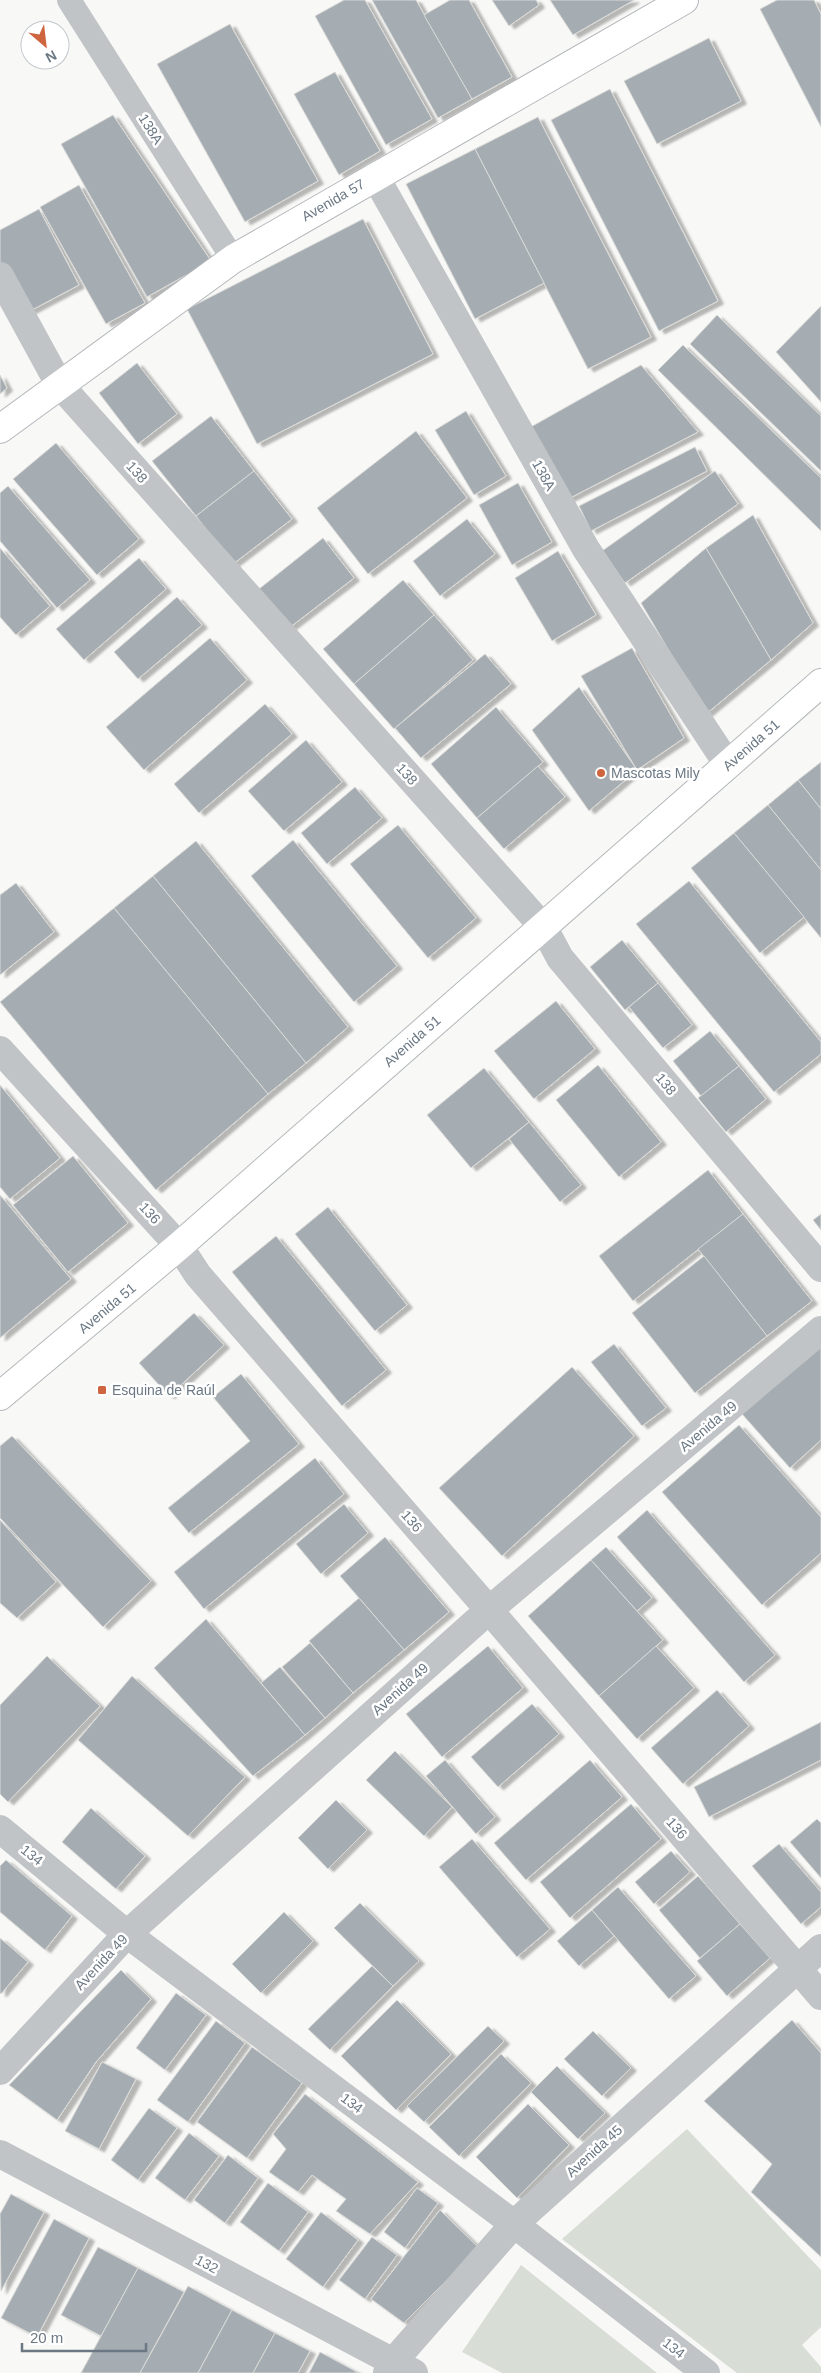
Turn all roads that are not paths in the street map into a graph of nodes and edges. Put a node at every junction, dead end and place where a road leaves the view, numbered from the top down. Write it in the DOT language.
graph roads {
  1 [pos="69,0"];
  2 [pos="684,0"];
  3 [pos="375,176"];
  4 [pos="233,259"];
  5 [pos="0,276"];
  6 [pos="60,384"];
  7 [pos="0,429"];
  8 [pos="821,683"];
  9 [pos="728,765"];
  10 [pos="544,928"];
  11 [pos="0,1050"];
  12 [pos="180,1246"];
  13 [pos="821,1268"];
  14 [pos="821,1330"];
  15 [pos="0,1396"];
  16 [pos="490,1610"];
  17 [pos="0,1829"];
  18 [pos="127,1934"];
  19 [pos="821,1948"];
  20 [pos="797,1969"];
  21 [pos="821,1996"];
  22 [pos="0,2071"];
  23 [pos="0,2154"];
  24 [pos="514,2224"];
  25 [pos="398,2369"];
  26 [pos="706,2373"];
  1 -- 4 [label="lane, 138A"];
  2 -- 3 [label="main road, Avenida 57"];
  3 -- 4 [label="main road, Avenida 57"];
  3 -- 9 [label="street, 138A"];
  4 -- 6 [label="main road, Avenida 57"];
  5 -- 6 [label="street, 138"];
  6 -- 7 [label="main road, Avenida 57"];
  6 -- 10 [label="street, 138"];
  8 -- 9 [label="main road, Avenida 51"];
  9 -- 10 [label="main road, Avenida 51"];
  10 -- 12 [label="main road, Avenida 51"];
  10 -- 13 [label="street, 138"];
  11 -- 12 [label="street, 136"];
  12 -- 15 [label="main road, Avenida 51"];
  12 -- 16 [label="street, 136"];
  14 -- 16 [label="street, Avenida 49"];
  16 -- 18 [label="street, Avenida 49"];
  16 -- 20 [label="street, 136"];
  17 -- 18 [label="street, 134"];
  18 -- 22 [label="street, Avenida 49"];
  18 -- 24 [label="street, 134"];
  19 -- 20 [label="street, Avenida 45"];
  20 -- 21 [label="street, 136"];
  20 -- 24 [label="street, Avenida 45"];
  23 -- 25 [label="street, 132"];
  24 -- 25 [label="street, Avenida 45"];
  24 -- 26 [label="street, 134"];
}
